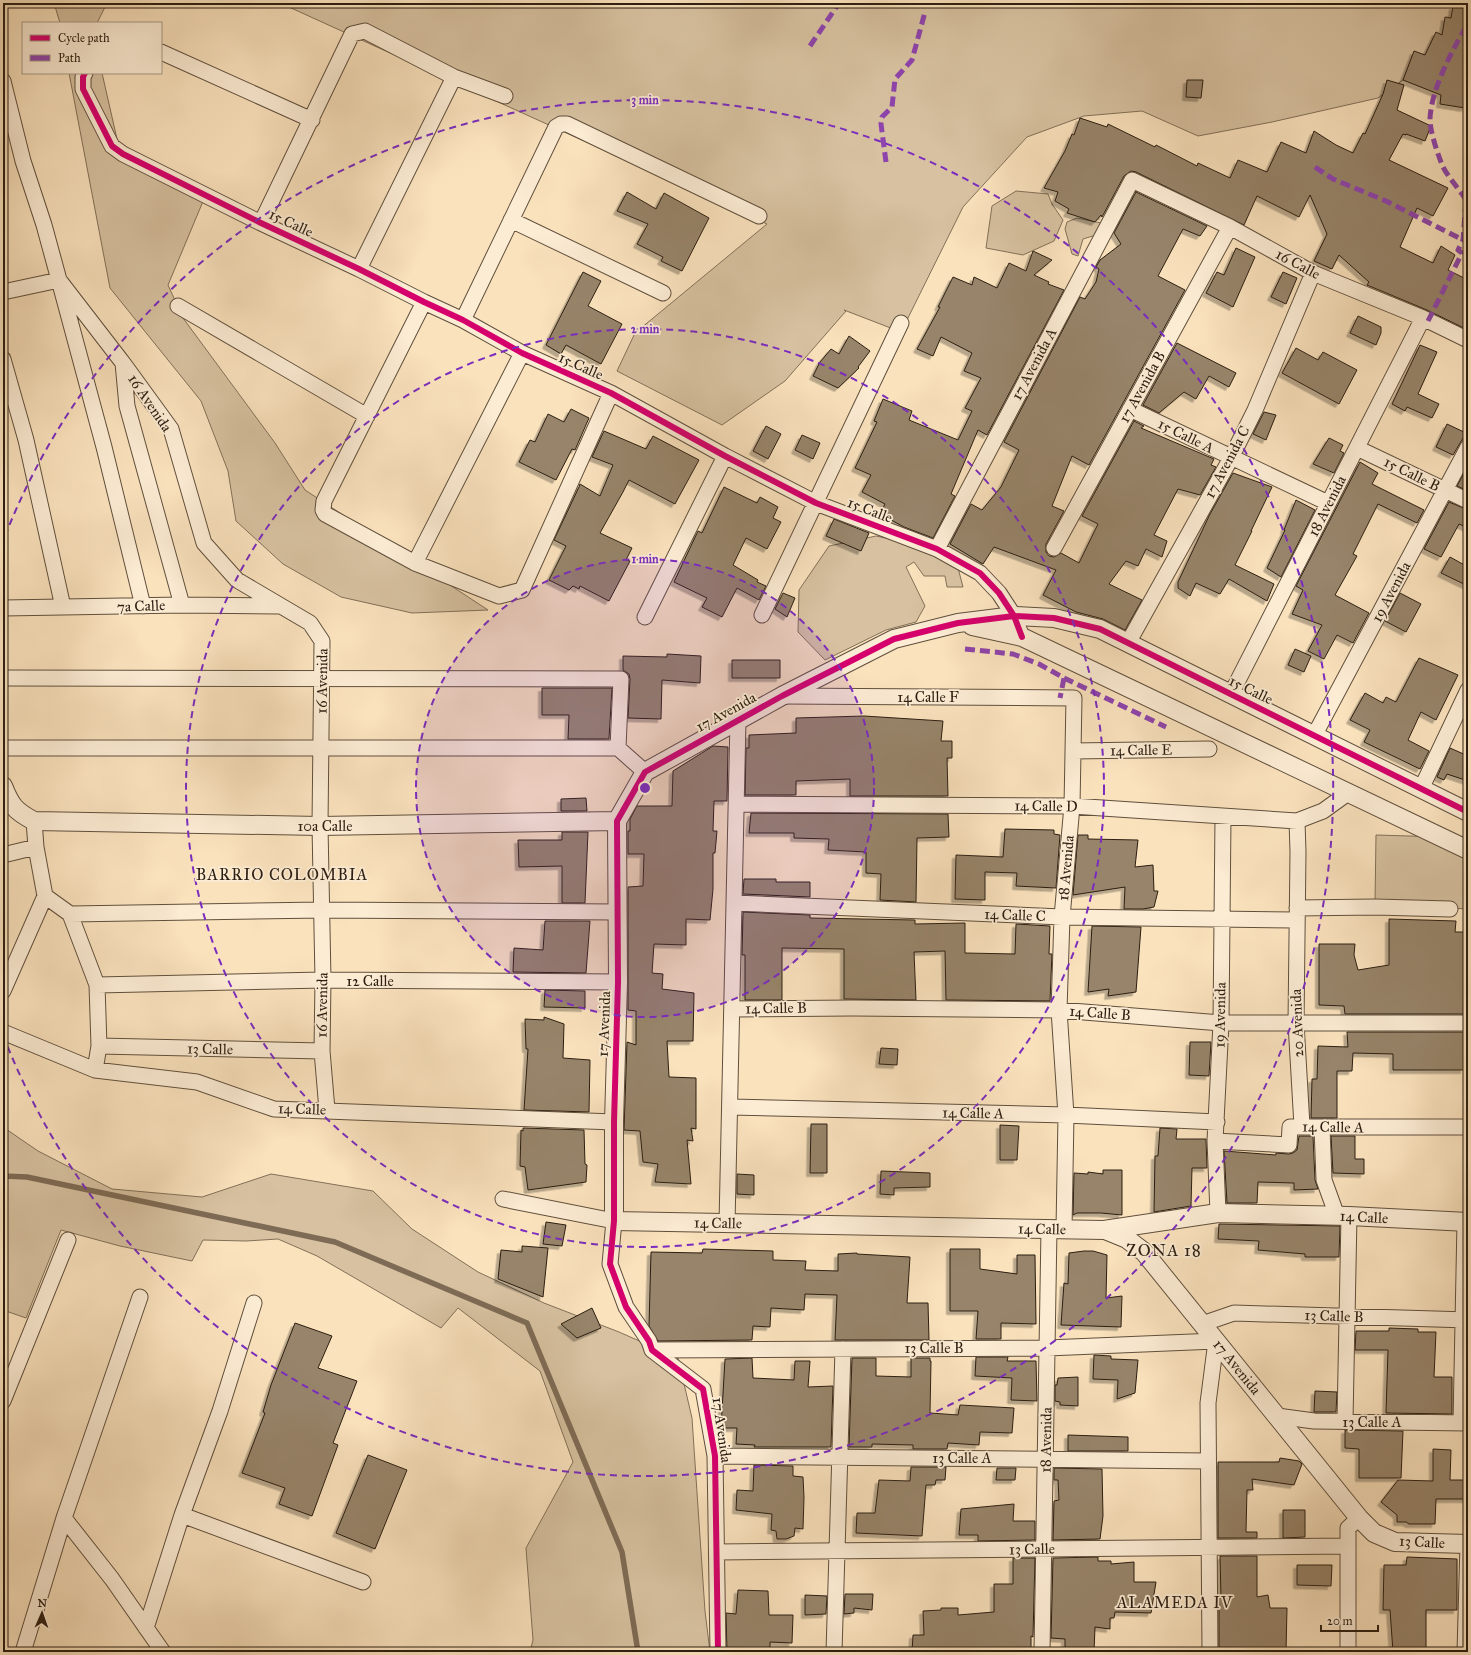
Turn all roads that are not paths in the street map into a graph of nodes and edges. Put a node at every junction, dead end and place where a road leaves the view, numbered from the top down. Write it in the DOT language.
graph roads {
  1 [pos="162,52"];
  2 [pos="84,74"];
  3 [pos="454,77"];
  4 [pos="3,81"];
  5 [pos="505,96"];
  6 [pos="312,120"];
  7 [pos="1132,180"];
  8 [pos="759,216"];
  9 [pos="511,220"];
  10 [pos="261,223"];
  11 [pos="1230,227"];
  12 [pos="359,269"];
  13 [pos="1313,273"];
  14 [pos="59,280"];
  15 [pos="3,292"];
  16 [pos="663,293"];
  17 [pos="424,302"];
  18 [pos="178,306"];
  19 [pos="1423,318"];
  20 [pos="463,320"];
  21 [pos="901,323"];
  22 [pos="1468,340"];
  23 [pos="522,353"];
  24 [pos="3,359"];
  25 [pos="123,363"];
  26 [pos="610,393"];
  27 [pos="1130,410"];
  28 [pos="367,416"];
  29 [pos="1357,448"];
  30 [pos="1468,448"];
  31 [pos="724,456"];
  32 [pos="1231,458"];
  33 [pos="1445,490"];
  34 [pos="1468,501"];
  35 [pos="816,503"];
  36 [pos="1328,503"];
  37 [pos="1054,548"];
  38 [pos="937,549"];
  39 [pos="415,564"];
  40 [pos="182,604"];
  41 [pos="143,606"];
  42 [pos="279,606"];
  43 [pos="63,607"];
  44 [pos="3,608"];
  45 [pos="762,615"];
  46 [pos="1014,616"];
  47 [pos="645,617"];
  48 [pos="958,623"];
  49 [pos="1022,637"];
  50 [pos="1128,643"];
  51 [pos="321,677"];
  52 [pos="3,678"];
  53 [pos="1468,690"];
  54 [pos="1231,694"];
  55 [pos="782,696"];
  56 [pos="1074,698"];
  57 [pos="738,720"];
  58 [pos="1314,736"];
  59 [pos="3,748"];
  60 [pos="618,748"];
  61 [pos="321,749"];
  62 [pos="1209,749"];
  63 [pos="1073,750"];
  64 [pos="646,772"];
  65 [pos="3,786"];
  66 [pos="1421,789"];
  67 [pos="1348,794"];
  68 [pos="737,804"];
  69 [pos="1072,806"];
  70 [pos="1468,812"];
  71 [pos="1223,817"];
  72 [pos="617,821"];
  73 [pos="1297,821"];
  74 [pos="34,822"];
  75 [pos="320,826"];
  76 [pos="36,847"];
  77 [pos="1468,850"];
  78 [pos="3,855"];
  79 [pos="45,896"];
  80 [pos="734,903"];
  81 [pos="1450,909"];
  82 [pos="322,910"];
  83 [pos="617,912"];
  84 [pos="70,914"];
  85 [pos="1297,914"];
  86 [pos="1062,917"];
  87 [pos="1221,918"];
  88 [pos="323,980"];
  89 [pos="618,982"];
  90 [pos="97,985"];
  91 [pos="3,991"];
  92 [pos="732,1009"];
  93 [pos="1059,1010"];
  94 [pos="1221,1023"];
  95 [pos="1296,1023"];
  96 [pos="1468,1023"];
  97 [pos="3,1032"];
  98 [pos="99,1046"];
  99 [pos="322,1051"];
  100 [pos="95,1070"];
  101 [pos="730,1107"];
  102 [pos="327,1110"];
  103 [pos="1066,1115"];
  104 [pos="614,1122"];
  105 [pos="1217,1122"];
  106 [pos="1302,1126"];
  107 [pos="1468,1127"];
  108 [pos="1322,1128"];
  109 [pos="1215,1141"];
  110 [pos="503,1199"];
  111 [pos="1218,1213"];
  112 [pos="1343,1216"];
  113 [pos="614,1221"];
  114 [pos="1466,1222"];
  115 [pos="727,1224"];
  116 [pos="1056,1229"];
  117 [pos="1104,1230"];
  118 [pos="68,1240"];
  119 [pos="140,1297"];
  120 [pos="254,1303"];
  121 [pos="1347,1316"];
  122 [pos="1466,1320"];
  123 [pos="1202,1324"];
  124 [pos="1216,1341"];
  125 [pos="1047,1348"];
  126 [pos="844,1349"];
  127 [pos="652,1350"];
  128 [pos="3,1400"];
  129 [pos="1277,1416"];
  130 [pos="1345,1421"];
  131 [pos="1464,1423"];
  132 [pos="715,1456"];
  133 [pos="840,1457"];
  134 [pos="1045,1459"];
  135 [pos="1208,1461"];
  136 [pos="182,1515"];
  137 [pos="64,1518"];
  138 [pos="1359,1518"];
  139 [pos="1468,1544"];
  140 [pos="1347,1546"];
  141 [pos="1209,1547"];
  142 [pos="1044,1549"];
  143 [pos="837,1551"];
  144 [pos="717,1552"];
  145 [pos="363,1582"];
  146 [pos="146,1628"];
  147 [pos="23,1652"];
  148 [pos="163,1652"];
  149 [pos="718,1652"];
  150 [pos="834,1652"];
  151 [pos="1042,1652"];
  152 [pos="1210,1652"];
  153 [pos="1348,1652"];
  154 [pos="1465,1652"];
  1 -- 6 [label="street"];
  2 -- 10 [label="street, 15 Calle"];
  3 -- 5 [label="street"];
  3 -- 6 [label="street"];
  3 -- 12 [label="street"];
  4 -- 14 [label="street"];
  6 -- 10 [label="street"];
  7 -- 11 [label="street, 16 Calle"];
  7 -- 38 [label="street, 17 Avenida A"];
  8 -- 9 [label="street"];
  9 -- 16 [label="street"];
  9 -- 20 [label="street"];
  10 -- 12 [label="street, 15 Calle"];
  11 -- 13 [label="street, 16 Calle"];
  11 -- 27 [label="street, 17 Avenida B"];
  12 -- 17 [label="street, 15 Calle"];
  13 -- 19 [label="street, 16 Calle"];
  13 -- 32 [label="street, 17 Avenida C"];
  14 -- 15 [label="street"];
  14 -- 25 [label="street, 16 Avenida"];
  14 -- 41 [label="street"];
  17 -- 20 [label="street, 15 Calle"];
  17 -- 28 [label="street"];
  18 -- 28 [label="street"];
  19 -- 22 [label="street, 16 Calle"];
  19 -- 29 [label="street, 18 Avenida"];
  20 -- 23 [label="street, 15 Calle"];
  21 -- 35 [label="street"];
  23 -- 26 [label="street, 15 Calle"];
  23 -- 39 [label="street"];
  24 -- 43 [label="street"];
  25 -- 40 [label="street"];
  25 -- 42 [label="street, 16 Avenida"];
  26 -- 31 [label="street, 15 Calle"];
  26 -- 39 [label="street"];
  27 -- 32 [label="street, 15 Calle A"];
  27 -- 37 [label="street, 17 Avenida B"];
  28 -- 39 [label="street"];
  29 -- 33 [label="street, 15 Calle B"];
  29 -- 36 [label="street, 18 Avenida"];
  30 -- 33 [label="street, 19 Avenida"];
  31 -- 35 [label="street, 15 Calle"];
  31 -- 47 [label="street"];
  32 -- 36 [label="street, 15 Calle A"];
  32 -- 50 [label="street, 17 Avenida C"];
  33 -- 34 [label="street, 15 Calle B"];
  33 -- 58 [label="street, 19 Avenida"];
  35 -- 38 [label="street, 15 Calle"];
  35 -- 45 [label="street"];
  36 -- 54 [label="street, 18 Avenida"];
  38 -- 46 [label="street, 15 Calle"];
  40 -- 41 [label="street, 7a Calle"];
  40 -- 42 [label="street, 7a Calle"];
  41 -- 43 [label="street, 7a Calle"];
  42 -- 51 [label="street, 16 Avenida"];
  43 -- 44 [label="street, 7a Calle"];
  46 -- 48 [label="street, 17 Avenida"];
  46 -- 49 [label="street, 15 Calle"];
  46 -- 50 [label="street, 15 Calle"];
  48 -- 49 [label="street, 17 Avenida"];
  48 -- 55 [label="street, 17 Avenida"];
  49 -- 67 [label="street"];
  50 -- 54 [label="street, 15 Calle"];
  51 -- 52 [label="street"];
  51 -- 60 [label="street"];
  51 -- 61 [label="street, 16 Avenida"];
  53 -- 66 [label="street"];
  54 -- 58 [label="street, 15 Calle"];
  55 -- 56 [label="street, 14 Calle F"];
  55 -- 57 [label="street, 17 Avenida"];
  56 -- 63 [label="street, 18 Avenida"];
  57 -- 64 [label="street, 17 Avenida"];
  57 -- 68 [label="street"];
  58 -- 66 [label="street, 15 Calle"];
  59 -- 61 [label="street"];
  60 -- 61 [label="street"];
  60 -- 64 [label="street"];
  61 -- 75 [label="street, 16 Avenida"];
  62 -- 63 [label="street, 14 Calle E"];
  63 -- 69 [label="street, 18 Avenida"];
  64 -- 72 [label="street, 17 Avenida"];
  65 -- 74 [label="street"];
  66 -- 70 [label="street, 15 Calle"];
  67 -- 73 [label="street, 14 Calle D"];
  67 -- 77 [label="street"];
  68 -- 69 [label="street, 14 Calle D"];
  68 -- 80 [label="street"];
  69 -- 71 [label="street, 14 Calle D"];
  69 -- 86 [label="street, 18 Avenida"];
  71 -- 73 [label="street, 14 Calle D"];
  71 -- 87 [label="street, 19 Avenida"];
  72 -- 75 [label="street, 10a Calle"];
  72 -- 83 [label="street, 17 Avenida"];
  73 -- 85 [label="street, 20 Avenida"];
  74 -- 75 [label="street, 10a Calle"];
  74 -- 76 [label="street"];
  75 -- 82 [label="street, 16 Avenida"];
  76 -- 78 [label="street"];
  76 -- 79 [label="street"];
  79 -- 84 [label="street"];
  79 -- 91 [label="street"];
  80 -- 86 [label="street, 14 Calle C"];
  80 -- 92 [label="street"];
  81 -- 85 [label="street, 14 Calle C"];
  82 -- 83 [label="street"];
  82 -- 84 [label="street"];
  82 -- 88 [label="street, 16 Avenida"];
  83 -- 89 [label="street, 17 Avenida"];
  84 -- 90 [label="street"];
  85 -- 87 [label="street, 14 Calle C"];
  85 -- 95 [label="street, 20 Avenida"];
  86 -- 87 [label="street, 14 Calle C"];
  86 -- 93 [label="street, 18 Avenida"];
  87 -- 94 [label="street, 19 Avenida"];
  88 -- 89 [label="street, 12 Calle"];
  88 -- 90 [label="street, 12 Calle"];
  88 -- 99 [label="street, 16 Avenida"];
  89 -- 104 [label="street, 17 Avenida"];
  90 -- 98 [label="street"];
  92 -- 93 [label="street, 14 Calle B"];
  92 -- 101 [label="street"];
  93 -- 94 [label="street, 14 Calle B"];
  93 -- 103 [label="street, 18 Avenida"];
  94 -- 95 [label="street, 14 Calle B"];
  94 -- 105 [label="street, 19 Avenida"];
  95 -- 96 [label="street, 14 Calle B"];
  95 -- 106 [label="street, 20 Avenida"];
  97 -- 100 [label="street, 14 Calle"];
  98 -- 99 [label="street, 13 Calle"];
  98 -- 100 [label="street"];
  99 -- 102 [label="street, 16 Avenida"];
  100 -- 102 [label="street, 14 Calle"];
  101 -- 103 [label="street, 14 Calle A"];
  101 -- 115 [label="street"];
  102 -- 104 [label="street, 14 Calle"];
  103 -- 105 [label="street, 14 Calle A"];
  103 -- 116 [label="street, 18 Avenida"];
  104 -- 113 [label="street, 17 Avenida"];
  105 -- 109 [label="street, 19 Avenida"];
  106 -- 108 [label="street, 14 Calle A"];
  106 -- 109 [label="street, 14 Calle A"];
  107 -- 108 [label="street, 14 Calle A"];
  108 -- 112 [label="street"];
  109 -- 111 [label="street, 19 Avenida"];
  110 -- 113 [label="street"];
  111 -- 112 [label="street, 14 Calle"];
  111 -- 117 [label="street, 14 Calle"];
  112 -- 114 [label="street, 14 Calle"];
  112 -- 121 [label="street"];
  113 -- 115 [label="street, 14 Calle"];
  113 -- 127 [label="street, 17 Avenida"];
  114 -- 122 [label="street"];
  115 -- 116 [label="street, 14 Calle"];
  116 -- 117 [label="street, 14 Calle"];
  116 -- 125 [label="street, 18 Avenida"];
  117 -- 123 [label="street, 17 Avenida"];
  118 -- 128 [label="street"];
  119 -- 137 [label="street"];
  120 -- 136 [label="street"];
  121 -- 122 [label="street, 13 Calle B"];
  121 -- 123 [label="street, 13 Calle B"];
  121 -- 130 [label="street"];
  122 -- 131 [label="street"];
  123 -- 124 [label="street, 17 Avenida"];
  124 -- 125 [label="street, 13 Calle B"];
  124 -- 129 [label="street, 17 Avenida"];
  124 -- 135 [label="street"];
  125 -- 126 [label="street, 13 Calle B"];
  125 -- 134 [label="street, 18 Avenida"];
  126 -- 127 [label="street, 13 Calle B"];
  126 -- 133 [label="street"];
  127 -- 132 [label="street, 17 Avenida"];
  129 -- 130 [label="street, 13 Calle A"];
  129 -- 138 [label="street, 17 Avenida"];
  130 -- 131 [label="street, 13 Calle A"];
  132 -- 133 [label="street, 13 Calle A"];
  132 -- 144 [label="street, 17 Avenida"];
  133 -- 134 [label="street, 13 Calle A"];
  133 -- 143 [label="street"];
  134 -- 135 [label="street, 13 Calle A"];
  134 -- 142 [label="street, 18 Avenida"];
  135 -- 141 [label="street"];
  136 -- 145 [label="street"];
  136 -- 146 [label="street"];
  137 -- 146 [label="street"];
  137 -- 147 [label="street"];
  138 -- 139 [label="street, 13 Calle"];
  138 -- 140 [label="street"];
  139 -- 154 [label="street"];
  140 -- 141 [label="street, 13 Calle"];
  140 -- 153 [label="street"];
  141 -- 142 [label="street, 13 Calle"];
  141 -- 152 [label="street"];
  142 -- 143 [label="street, 13 Calle"];
  142 -- 151 [label="street, 18 Avenida"];
  143 -- 144 [label="street, 13 Calle"];
  143 -- 150 [label="street"];
  144 -- 149 [label="street, 17 Avenida"];
  146 -- 148 [label="street"];
}
